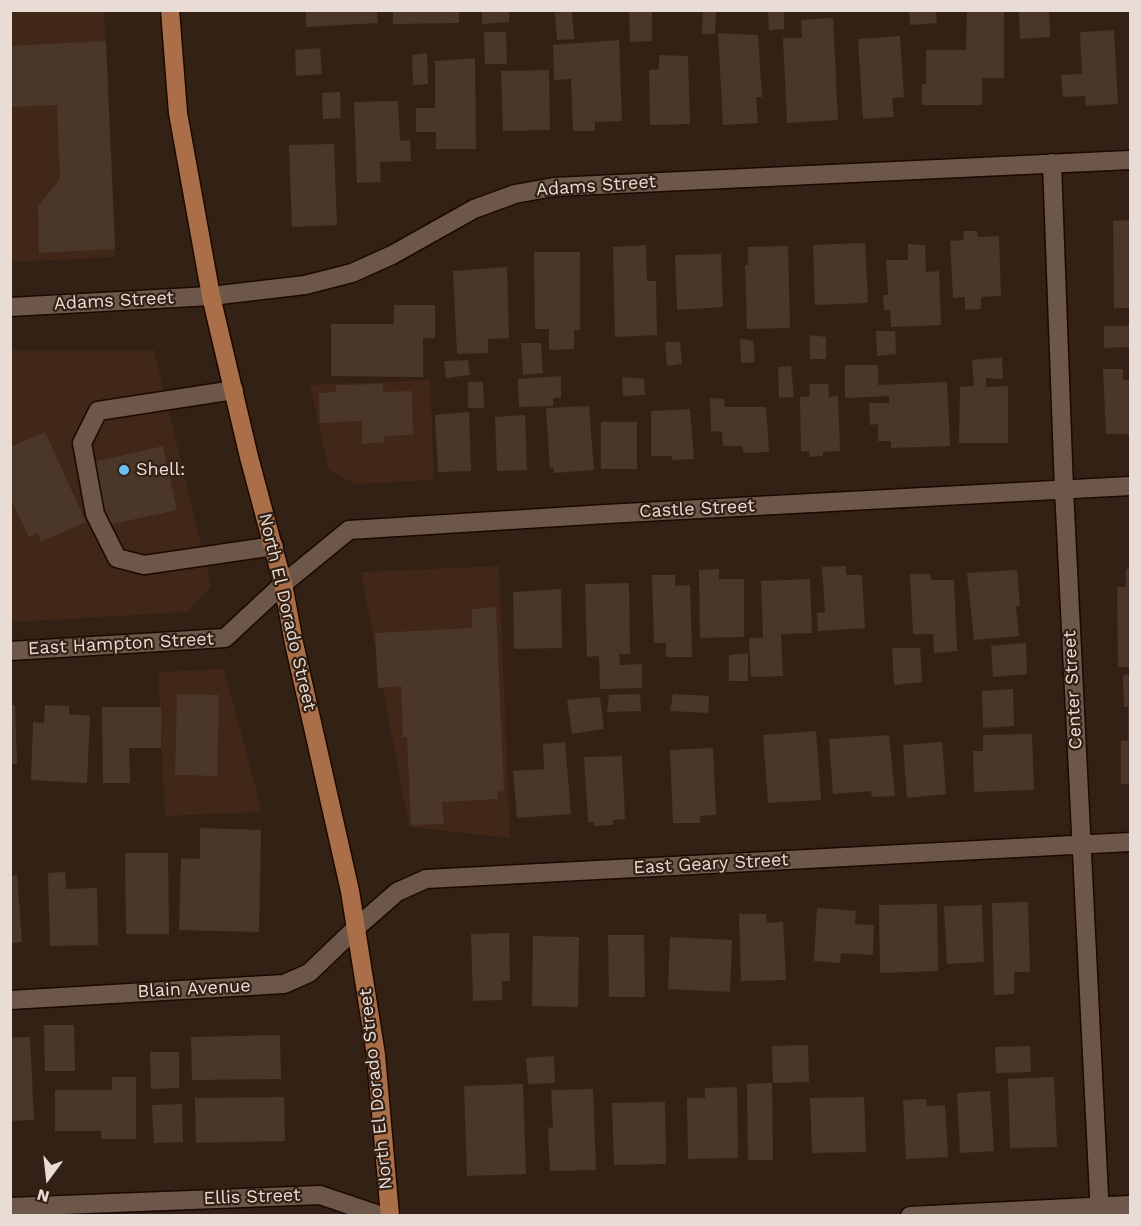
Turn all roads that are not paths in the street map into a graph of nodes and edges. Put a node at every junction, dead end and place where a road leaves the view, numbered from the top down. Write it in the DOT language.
graph roads {
  1 [pos="170,10"];
  2 [pos="1131,160"];
  3 [pos="1052,163"];
  4 [pos="211,296"];
  5 [pos="10,307"];
  6 [pos="234,390"];
  7 [pos="1131,486"];
  8 [pos="1064,489"];
  9 [pos="274,546"];
  10 [pos="283,584"];
  11 [pos="10,651"];
  12 [pos="1131,842"];
  13 [pos="1080,844"];
  14 [pos="357,927"];
  15 [pos="10,1000"];
  16 [pos="1131,1205"];
  17 [pos="10,1207"];
  18 [pos="1100,1211"];
  19 [pos="382,1215"];
  20 [pos="390,1215"];
  21 [pos="910,1215"];
  1 -- 4 [label="main road, North El Dorado Street"];
  2 -- 3 [label="street, Adams Street"];
  3 -- 4 [label="street, Adams Street"];
  3 -- 8 [label="street, Center Street"];
  4 -- 5 [label="street, Adams Street"];
  4 -- 6 [label="main road, North El Dorado Street"];
  6 -- 9 [label="main road, North El Dorado Street"];
  6 -- 9 [label="street"];
  7 -- 8 [label="street, Castle Street"];
  8 -- 10 [label="street, Castle Street"];
  8 -- 13 [label="street, Center Street"];
  9 -- 10 [label="main road, North El Dorado Street"];
  10 -- 11 [label="street, East Hampton Street"];
  10 -- 14 [label="main road, North El Dorado Street"];
  12 -- 13 [label="street, East Geary Street"];
  13 -- 14 [label="street, East Geary Street"];
  13 -- 18 [label="street, Center Street"];
  14 -- 15 [label="street, Blain Avenue"];
  14 -- 20 [label="main road, North El Dorado Street"];
  16 -- 18 [label="street"];
  17 -- 19 [label="street, Ellis Street"];
  18 -- 21 [label="street"];
}
